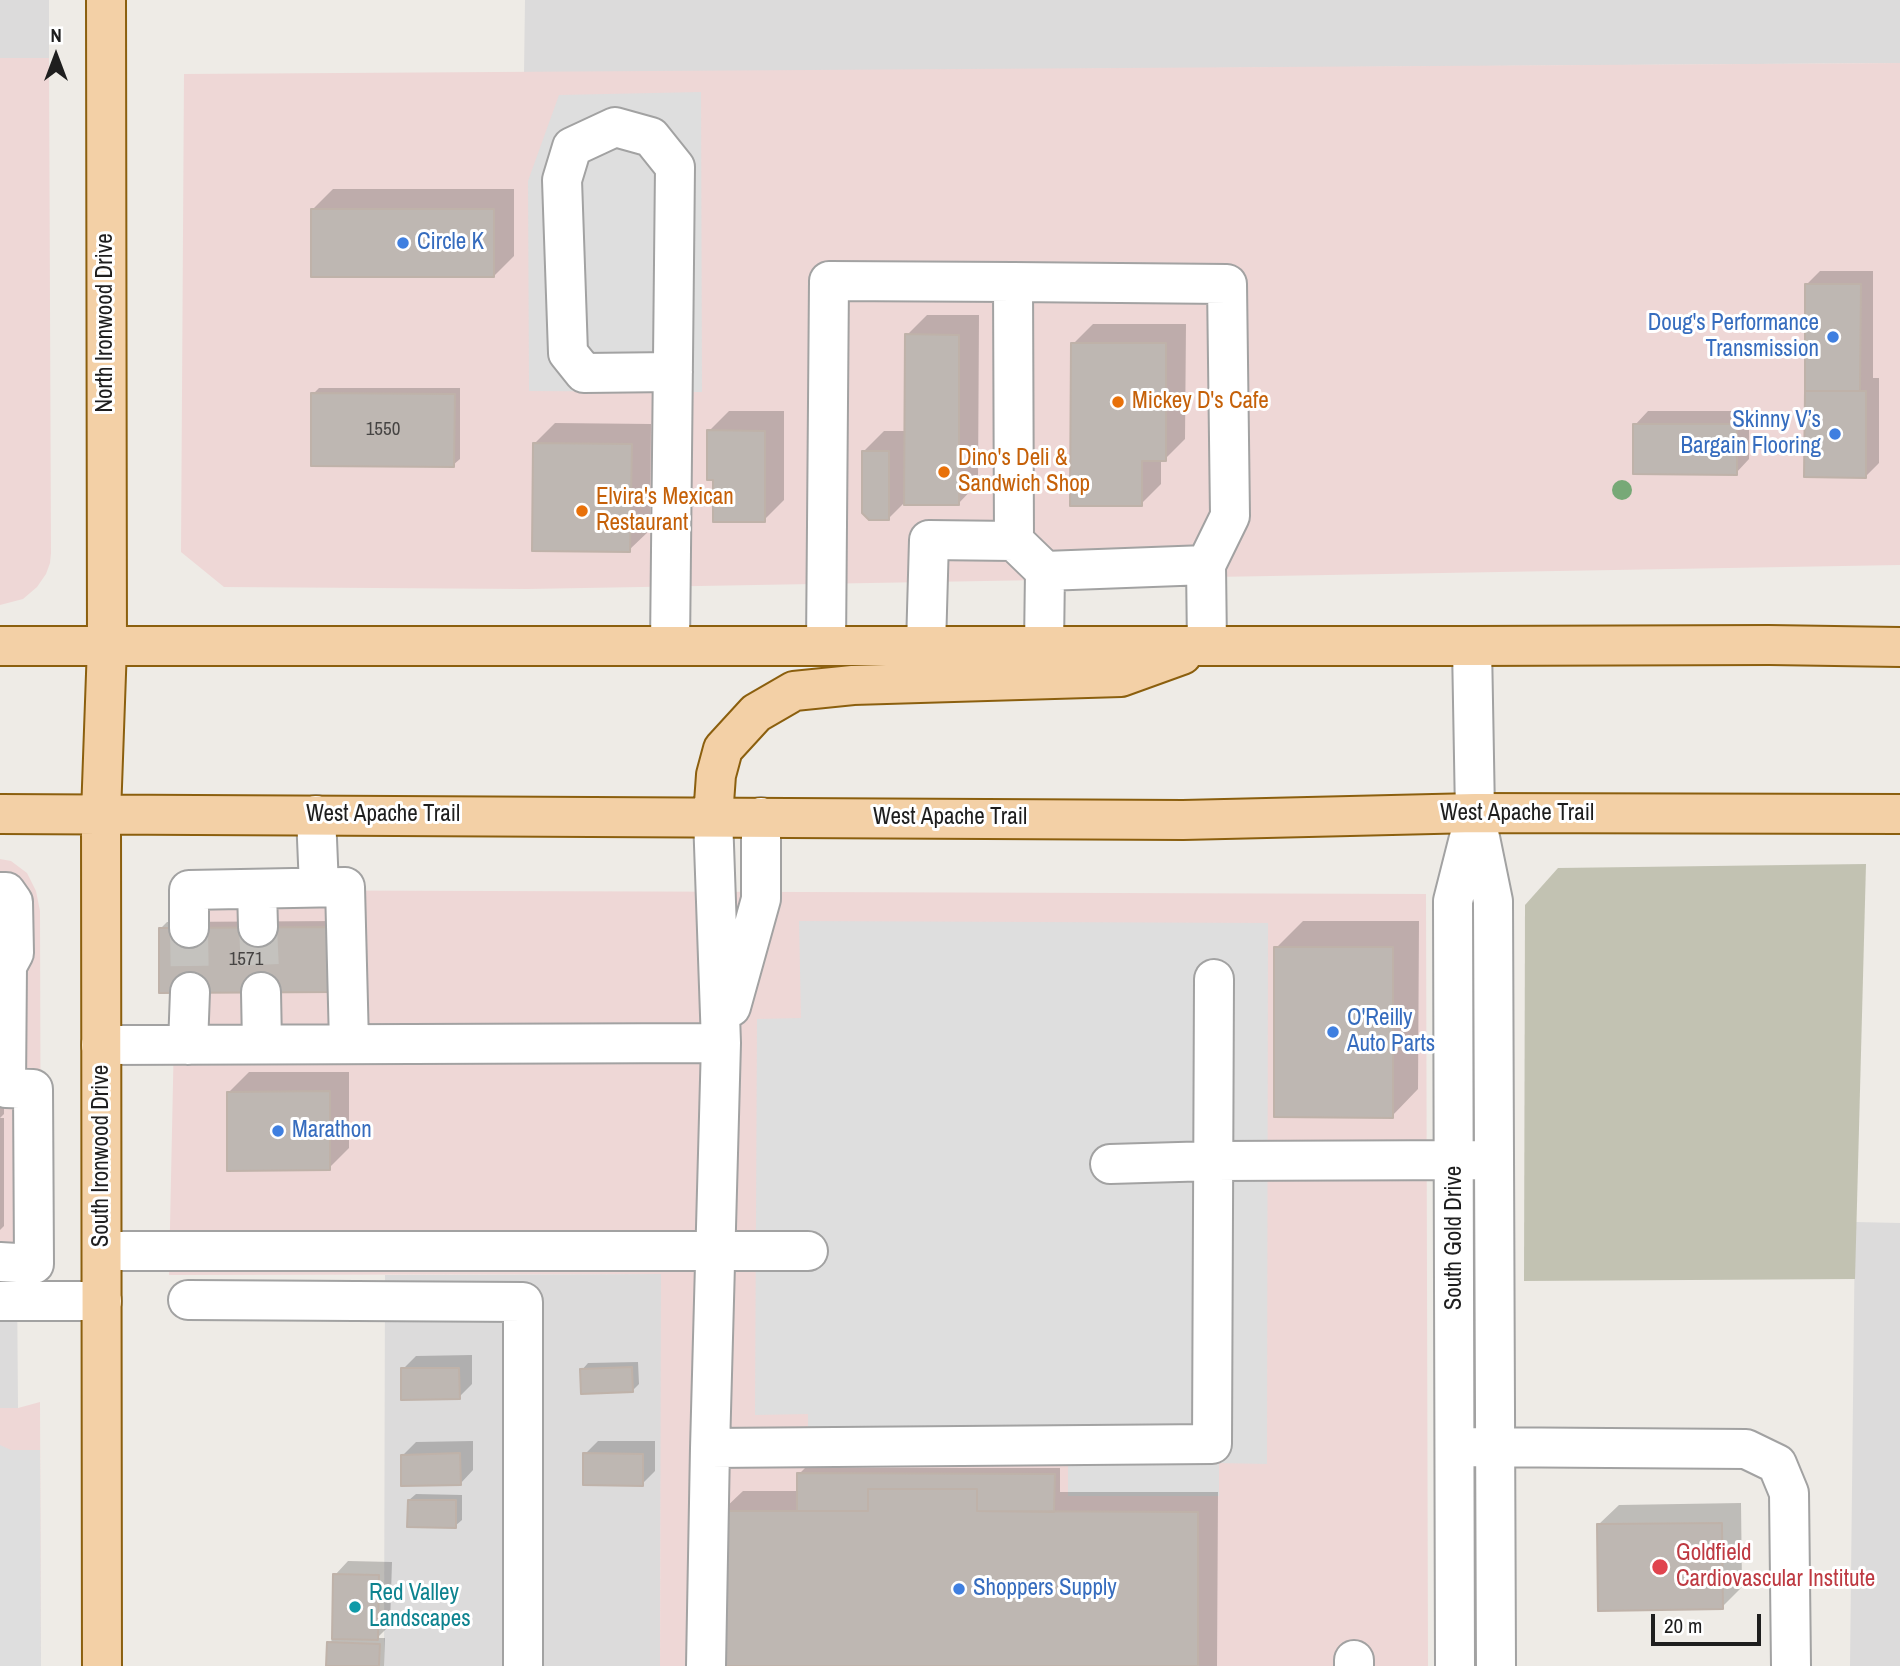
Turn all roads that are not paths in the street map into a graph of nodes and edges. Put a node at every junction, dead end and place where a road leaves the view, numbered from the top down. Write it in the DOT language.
graph roads {
  1 [pos="106,0"];
  2 [pos="1013,282"];
  3 [pos="673,372"];
  4 [pos="1014,541"];
  5 [pos="1206,565"];
  6 [pos="1045,571"];
  7 [pos="0,646"];
  8 [pos="107,646"];
  9 [pos="670,646"];
  10 [pos="826,646"];
  11 [pos="926,646"];
  12 [pos="1044,646"];
  13 [pos="1207,646"];
  14 [pos="1472,646"];
  15 [pos="1900,647"];
  16 [pos="1475,813"];
  17 [pos="0,814"];
  18 [pos="101,814"];
  19 [pos="1900,814"];
  20 [pos="316,815"];
  21 [pos="713,817"];
  22 [pos="761,817"];
  23 [pos="319,887"];
  24 [pos="257,888"];
  25 [pos="0,892"];
  26 [pos="258,927"];
  27 [pos="189,928"];
  28 [pos="1214,979"];
  29 [pos="190,992"];
  30 [pos="261,992"];
  31 [pos="349,1043"];
  32 [pos="720,1043"];
  33 [pos="262,1044"];
  34 [pos="101,1045"];
  35 [pos="188,1045"];
  36 [pos="1455,1160"];
  37 [pos="1495,1160"];
  38 [pos="1213,1161"];
  39 [pos="1110,1164"];
  40 [pos="102,1251"];
  41 [pos="714,1251"];
  42 [pos="808,1251"];
  43 [pos="0,1262"];
  44 [pos="188,1300"];
  45 [pos="0,1301"];
  46 [pos="102,1301"];
  47 [pos="1455,1447"];
  48 [pos="1495,1447"];
  49 [pos="710,1448"];
  50 [pos="102,1666"];
  51 [pos="523,1666"];
  52 [pos="706,1666"];
  53 [pos="1455,1666"];
  54 [pos="1496,1666"];
  55 [pos="1791,1666"];
  1 -- 8 [label="main road, North Ironwood Drive"];
  2 -- 4 [label="street"];
  2 -- 5 [label="street"];
  2 -- 10 [label="street"];
  3 -- 3 [label="street"];
  3 -- 9 [label="street"];
  4 -- 6 [label="street"];
  4 -- 11 [label="street"];
  5 -- 6 [label="street"];
  5 -- 13 [label="street"];
  6 -- 12 [label="street"];
  7 -- 8 [label="main road"];
  8 -- 9 [label="main road"];
  8 -- 18 [label="main road, South Ironwood Drive"];
  9 -- 10 [label="main road"];
  10 -- 11 [label="main road"];
  11 -- 12 [label="main road"];
  12 -- 13 [label="main road"];
  13 -- 14 [label="main road"];
  13 -- 21 [label="main road"];
  14 -- 15 [label="main road"];
  14 -- 16 [label="street, South Gold Drive"];
  16 -- 19 [label="main road, West Apache Trail"];
  16 -- 22 [label="main road, West Apache Trail"];
  16 -- 36 [label="street, South Gold Drive"];
  16 -- 37 [label="street, South Gold Drive"];
  17 -- 18 [label="main road, West Apache Trail"];
  18 -- 20 [label="main road, West Apache Trail"];
  18 -- 34 [label="main road, South Ironwood Drive"];
  20 -- 21 [label="main road, West Apache Trail"];
  20 -- 23 [label="street"];
  21 -- 22 [label="main road, West Apache Trail"];
  21 -- 32 [label="street"];
  22 -- 32 [label="street"];
  23 -- 24 [label="street"];
  23 -- 31 [label="street"];
  24 -- 26 [label="street"];
  24 -- 27 [label="street"];
  25 -- 43 [label="street"];
  28 -- 38 [label="street"];
  29 -- 35 [label="street"];
  30 -- 33 [label="street"];
  31 -- 32 [label="street"];
  31 -- 33 [label="street"];
  32 -- 41 [label="street"];
  33 -- 35 [label="street"];
  34 -- 35 [label="street"];
  34 -- 40 [label="main road, South Ironwood Drive"];
  36 -- 37 [label="street"];
  36 -- 38 [label="street"];
  36 -- 47 [label="street, South Gold Drive"];
  37 -- 48 [label="street, South Gold Drive"];
  38 -- 39 [label="street"];
  38 -- 49 [label="street"];
  40 -- 41 [label="street"];
  40 -- 46 [label="main road, South Ironwood Drive"];
  41 -- 42 [label="street"];
  41 -- 49 [label="street"];
  44 -- 51 [label="street"];
  45 -- 46 [label="street"];
  46 -- 50 [label="main road, South Ironwood Drive"];
  47 -- 48 [label="street"];
  47 -- 53 [label="street, South Gold Drive"];
  48 -- 54 [label="street, South Gold Drive"];
  48 -- 55 [label="street"];
  49 -- 52 [label="street"];
}
